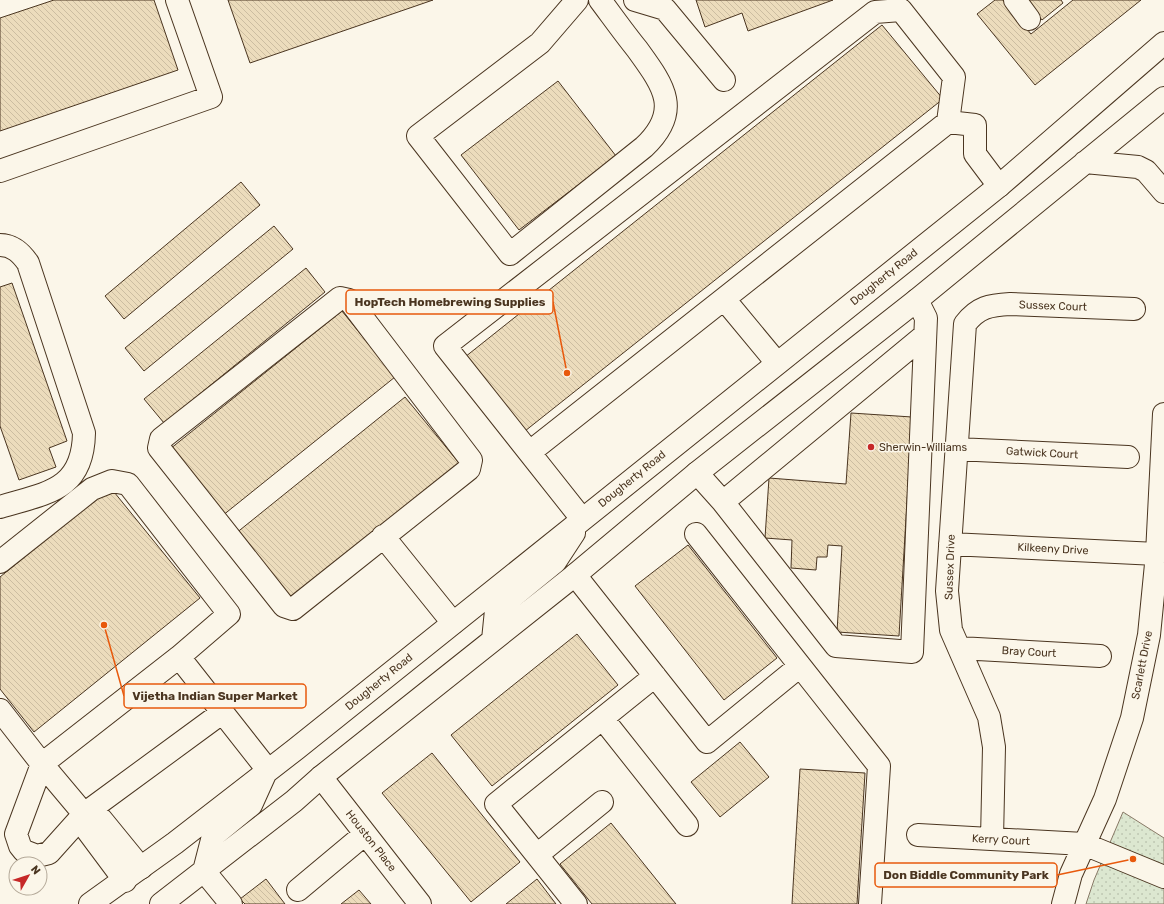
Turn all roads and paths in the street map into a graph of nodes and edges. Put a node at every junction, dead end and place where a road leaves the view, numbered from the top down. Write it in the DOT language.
graph roads {
  1 [pos="177,0"];
  2 [pos="577,0"];
  3 [pos="600,0"];
  4 [pos="635,0"];
  5 [pos="1015,0"];
  6 [pos="1029,19"];
  7 [pos="1164,44"];
  8 [pos="724,80"];
  9 [pos="1164,98"];
  10 [pos="948,122"];
  11 [pos="1085,162"];
  12 [pos="0,171"];
  13 [pos="999,186"];
  14 [pos="1164,192"];
  15 [pos="0,245"];
  16 [pos="724,299"];
  17 [pos="917,300"];
  18 [pos="1134,309"];
  19 [pos="973,314"];
  20 [pos="925,335"];
  21 [pos="777,363"];
  22 [pos="1164,414"];
  23 [pos="956,449"];
  24 [pos="530,452"];
  25 [pos="1128,456"];
  26 [pos="697,473"];
  27 [pos="722,502"];
  28 [pos="0,507"];
  29 [pos="582,519"];
  30 [pos="696,534"];
  31 [pos="383,536"];
  32 [pos="950,544"];
  33 [pos="1157,554"];
  34 [pos="0,562"];
  35 [pos="575,575"];
  36 [pos="453,623"];
  37 [pos="493,640"];
  38 [pos="959,648"];
  39 [pos="1100,656"];
  40 [pos="179,657"];
  41 [pos="800,666"];
  42 [pos="655,676"];
  43 [pos="0,710"];
  44 [pos="223,712"];
  45 [pos="602,719"];
  46 [pos="42,764"];
  47 [pos="268,769"];
  48 [pos="321,777"];
  49 [pos="602,802"];
  50 [pos="84,814"];
  51 [pos="687,825"];
  52 [pos="365,834"];
  53 [pos="918,835"];
  54 [pos="992,839"];
  55 [pos="1084,844"];
  56 [pos="537,855"];
  57 [pos="204,871"];
  58 [pos="133,874"];
  59 [pos="1164,877"];
  60 [pos="298,890"];
  61 [pos="90,904"];
  62 [pos="161,904"];
  63 [pos="231,904"];
  64 [pos="420,904"];
  65 [pos="576,904"];
  66 [pos="870,904"];
  67 [pos="1063,904"];
  1 -- 12 [label="main road"];
  2 -- 3 [label="main road"];
  4 -- 8 [label="main road"];
  5 -- 6 [label="main road"];
  7 -- 13 [label="main road, Dougherty Road"];
  9 -- 11 [label="main road"];
  10 -- 13 [label="main road"];
  10 -- 16 [label="main road"];
  10 -- 24 [label="main road"];
  11 -- 14 [label="main road"];
  11 -- 17 [label="main road"];
  13 -- 21 [label="main road, Dougherty Road"];
  15 -- 28 [label="main road"];
  16 -- 21 [label="main road"];
  16 -- 24 [label="main road"];
  17 -- 20 [label="main road"];
  17 -- 26 [label="main road"];
  18 -- 19 [label="main road, Sussex Court"];
  19 -- 23 [label="main road, Sussex Drive"];
  20 -- 27 [label="main road"];
  20 -- 27 [label="main road"];
  21 -- 29 [label="main road, Dougherty Road"];
  22 -- 33 [label="main road, Scarlett Drive"];
  23 -- 25 [label="main road, Gatwick Court"];
  23 -- 32 [label="main road, Sussex Drive"];
  24 -- 29 [label="main road"];
  26 -- 27 [label="main road"];
  26 -- 35 [label="main road"];
  29 -- 36 [label="main road, Dougherty Road"];
  29 -- 37 [label="main road"];
  30 -- 41 [label="main road"];
  31 -- 31 [label="main road"];
  31 -- 36 [label="main road"];
  32 -- 33 [label="main road, Kilkeeny Drive"];
  32 -- 38 [label="main road, Sussex Drive"];
  33 -- 55 [label="main road, Scarlett Drive"];
  34 -- 40 [label="main road"];
  35 -- 37 [label="main road"];
  35 -- 42 [label="main road"];
  36 -- 47 [label="main road, Dougherty Road"];
  37 -- 48 [label="main road"];
  38 -- 39 [label="main road, Bray Court"];
  38 -- 54 [label="main road, Sussex Drive"];
  40 -- 44 [label="main road"];
  40 -- 46 [label="main road"];
  41 -- 42 [label="main road"];
  41 -- 66 [label="main road"];
  42 -- 45 [label="main road"];
  43 -- 46 [label="main road"];
  44 -- 47 [label="main road"];
  44 -- 50 [label="main road"];
  45 -- 51 [label="main road"];
  45 -- 56 [label="main road"];
  46 -- 50 [label="main road"];
  46 -- 50 [label="main road"];
  47 -- 57 [label="main road"];
  47 -- 58 [label="main road, Dougherty Road"];
  48 -- 52 [label="main road, Houston Place"];
  48 -- 57 [label="main road"];
  49 -- 56 [label="main road"];
  50 -- 58 [label="main road"];
  52 -- 60 [label="main road"];
  52 -- 64 [label="main road, Houston Place"];
  53 -- 54 [label="main road, Kerry Court"];
  54 -- 55 [label="main road, Kerry Court"];
  55 -- 59 [label="main road, Kerry Court"];
  55 -- 67 [label="main road, Scarlett Drive"];
  56 -- 65 [label="main road"];
  57 -- 62 [label="main road"];
  57 -- 63 [label="main road"];
  58 -- 61 [label="main road, Dougherty Road"];
}
